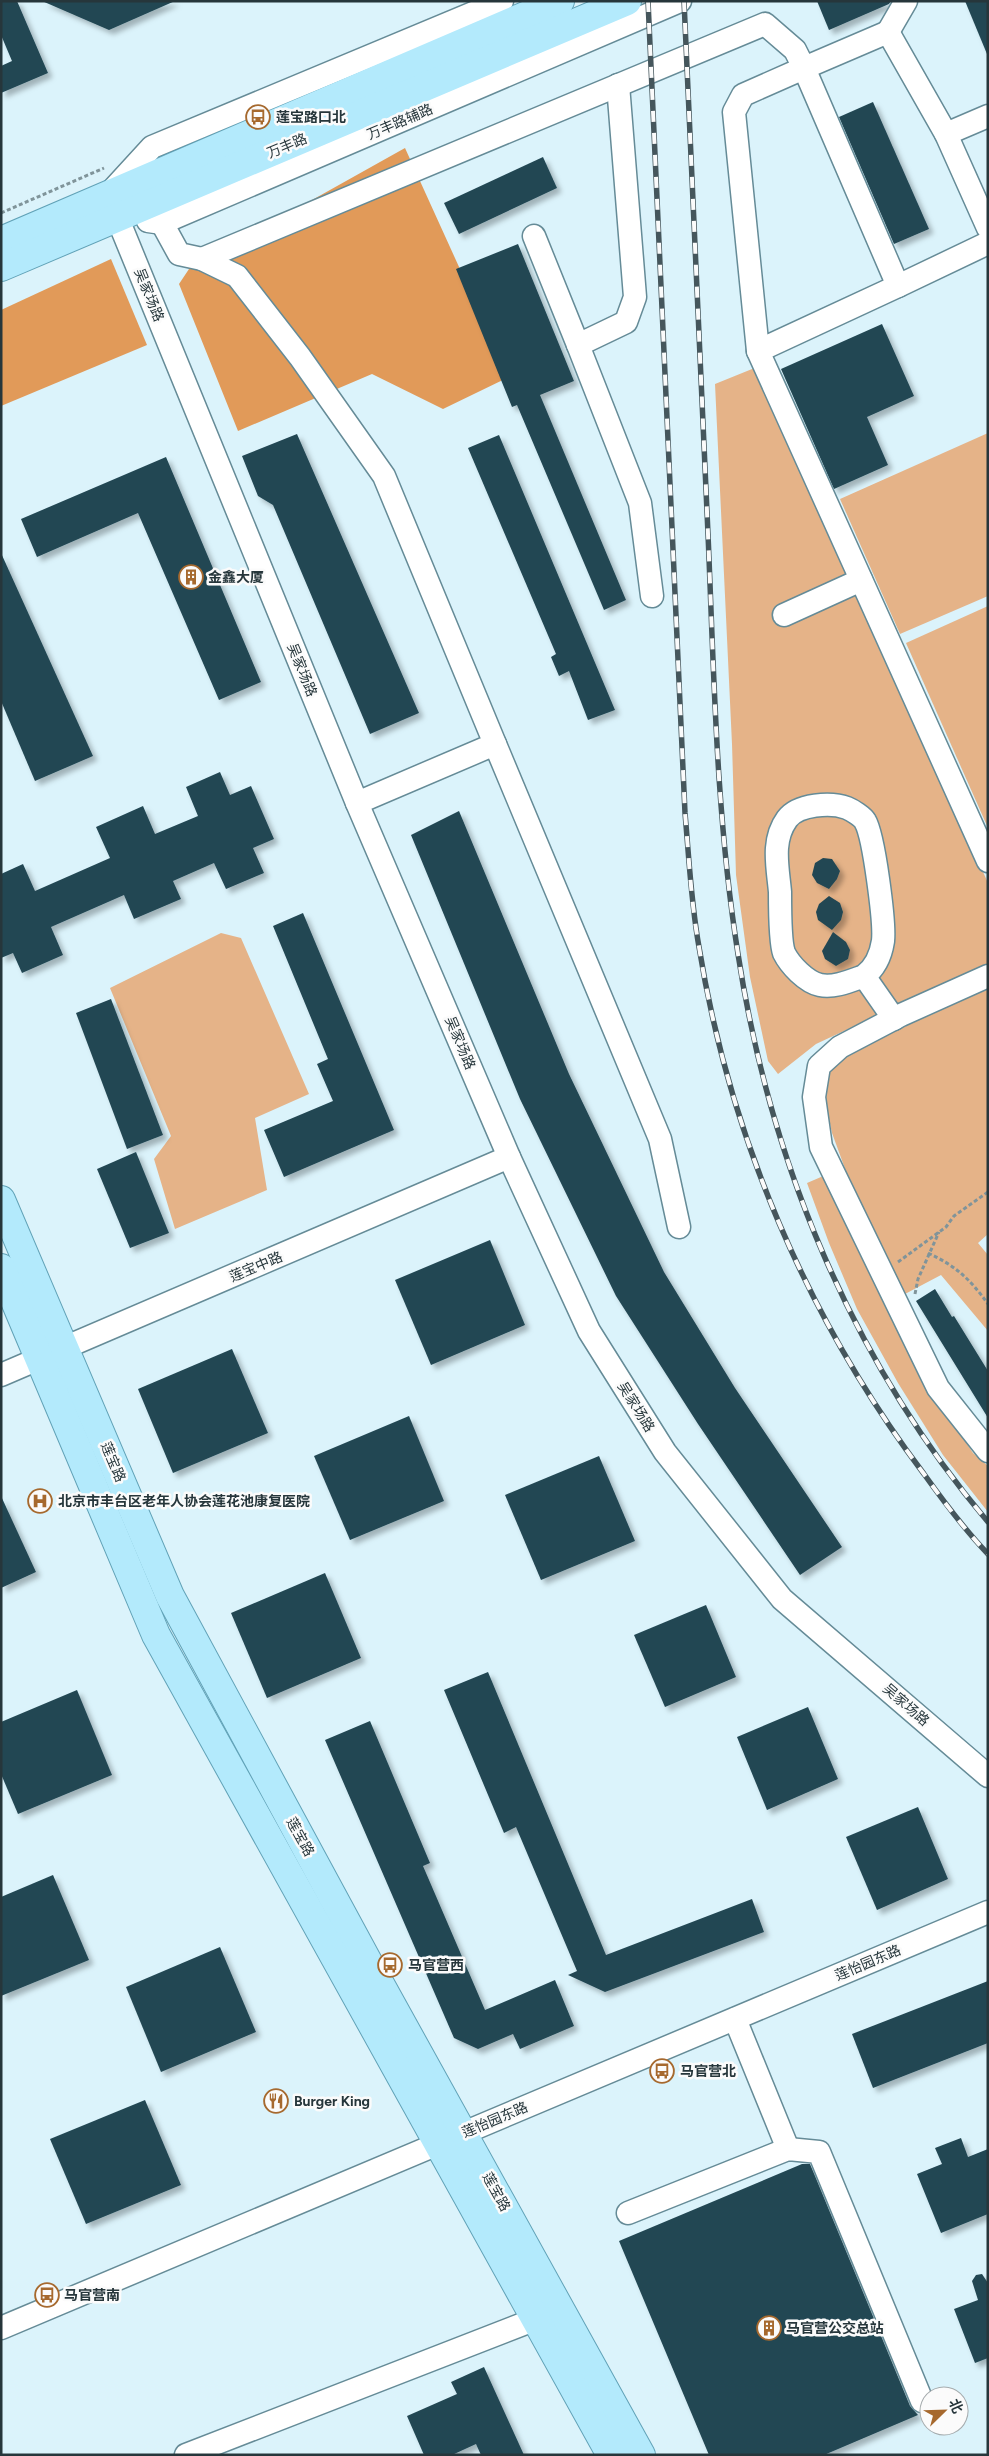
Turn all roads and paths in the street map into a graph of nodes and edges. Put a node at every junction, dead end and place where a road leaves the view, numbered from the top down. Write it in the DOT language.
graph roads {
  1 [pos="502,1"];
  2 [pos="560,1"];
  3 [pos="627,1"];
  4 [pos="680,1"];
  5 [pos="906,1"];
  6 [pos="888,32"];
  7 [pos="804,68"];
  8 [pos="618,85"];
  9 [pos="988,116"];
  10 [pos="946,134"];
  11 [pos="107,167"];
  12 [pos="113,205"];
  13 [pos="1,213"];
  14 [pos="157,213"];
  15 [pos="988,228"];
  16 [pos="534,236"];
  17 [pos="1,241"];
  18 [pos="988,242"];
  19 [pos="202,259"];
  20 [pos="1,267"];
  21 [pos="898,286"];
  22 [pos="578,345"];
  23 [pos="758,351"];
  24 [pos="861,580"];
  25 [pos="652,596"];
  26 [pos="784,615"];
  27 [pos="495,744"];
  28 [pos="357,804"];
  29 [pos="988,861"];
  30 [pos="864,976"];
  31 [pos="988,976"];
  32 [pos="894,1019"];
  33 [pos="509,1157"];
  34 [pos="988,1192"];
  35 [pos="1,1200"];
  36 [pos="679,1226"];
  37 [pos="939,1232"];
  38 [pos="928,1253"];
  39 [pos="1,1268"];
  40 [pos="883,1274"];
  41 [pos="914,1302"];
  42 [pos="988,1304"];
  43 [pos="66,1349"];
  44 [pos="41,1360"];
  45 [pos="1,1375"];
  46 [pos="988,1451"];
  47 [pos="988,1776"];
  48 [pos="988,1912"];
  49 [pos="735,2019"];
  50 [pos="463,2134"];
  51 [pos="438,2144"];
  52 [pos="788,2149"];
  53 [pos="628,2213"];
  54 [pos="536,2319"];
  55 [pos="1,2328"];
  56 [pos="919,2393"];
  57 [pos="186,2455"];
  58 [pos="611,2455"];
  59 [pos="640,2455"];
  1 -- 12 [label="street"];
  2 -- 12 [label="main road, 万丰路"];
  3 -- 14 [label="main road, 万丰路"];
  4 -- 14 [label="street, 万丰路辅路"];
  5 -- 6 [label="street"];
  6 -- 7 [label="street"];
  6 -- 10 [label="street"];
  7 -- 8 [label="street"];
  7 -- 21 [label="street"];
  7 -- 23 [label="street"];
  8 -- 19 [label="street"];
  8 -- 22 [label="street"];
  9 -- 10 [label="street"];
  10 -- 15 [label="street"];
  11 -- 13 [label="path"];
  12 -- 14 [label="main road, 万丰路"];
  12 -- 17 [label="main road, 万丰路"];
  12 -- 20 [label="main road, 万丰路"];
  12 -- 28 [label="street, 吴家场路"];
  14 -- 19 [label="street"];
  16 -- 22 [label="street"];
  18 -- 21 [label="street"];
  19 -- 27 [label="street"];
  21 -- 23 [label="street"];
  22 -- 25 [label="street"];
  23 -- 24 [label="street"];
  24 -- 26 [label="street"];
  24 -- 29 [label="street"];
  27 -- 28 [label="street"];
  27 -- 36 [label="street"];
  28 -- 33 [label="street, 吴家场路"];
  30 -- 30 [label="street"];
  30 -- 32 [label="street"];
  31 -- 32 [label="street"];
  32 -- 40 [label="street"];
  33 -- 43 [label="street, 莲宝中路"];
  33 -- 47 [label="street, 吴家场路"];
  34 -- 37 [label="path"];
  35 -- 43 [label="main road, 莲宝路"];
  37 -- 38 [label="path"];
  37 -- 40 [label="path"];
  38 -- 41 [label="path"];
  38 -- 42 [label="path"];
  39 -- 44 [label="main road, 莲宝路"];
  40 -- 46 [label="street"];
  43 -- 44 [label="street, 莲宝中路"];
  43 -- 50 [label="main road, 莲宝路"];
  44 -- 45 [label="street, 莲宝中路"];
  44 -- 51 [label="main road, 莲宝路"];
  48 -- 49 [label="street, 莲怡园东路"];
  49 -- 50 [label="street, 莲怡园东路"];
  49 -- 52 [label="street"];
  50 -- 51 [label="street, 莲怡园东路"];
  50 -- 59 [label="main road, 莲宝路"];
  51 -- 54 [label="main road, 莲宝路"];
  51 -- 55 [label="street, 莲怡园东路"];
  52 -- 53 [label="street"];
  52 -- 56 [label="street"];
  54 -- 57 [label="street"];
  54 -- 58 [label="main road, 莲宝路"];
}
